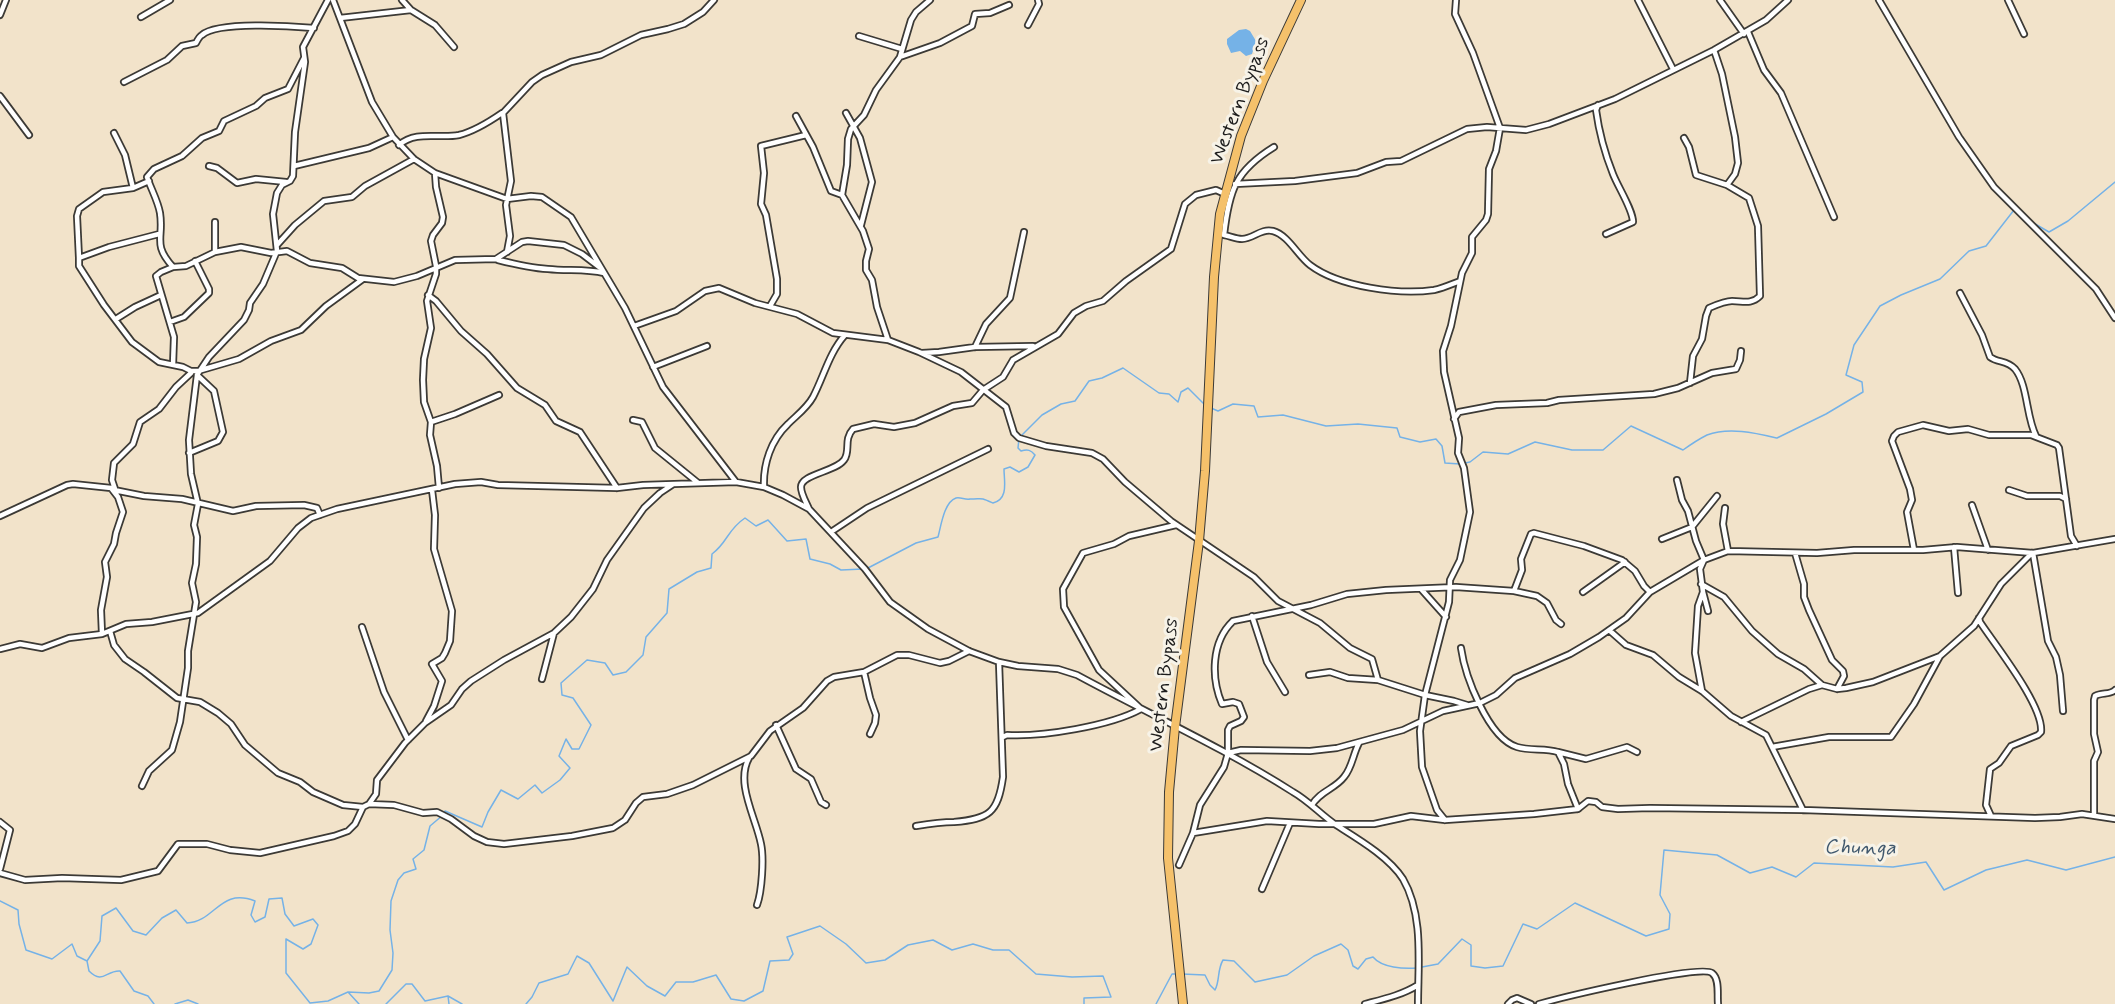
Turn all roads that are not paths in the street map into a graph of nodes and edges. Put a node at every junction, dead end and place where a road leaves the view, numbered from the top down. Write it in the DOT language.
graph roads {
  1 [pos="6,0"];
  2 [pos="170,0"];
  3 [pos="328,0"];
  4 [pos="333,0"];
  5 [pos="402,0"];
  6 [pos="714,0"];
  7 [pos="930,0"];
  8 [pos="1038,0"];
  9 [pos="1300,0"];
  10 [pos="1456,0"];
  11 [pos="1638,0"];
  12 [pos="1720,0"];
  13 [pos="1788,0"];
  14 [pos="1879,0"];
  15 [pos="2008,0"];
  16 [pos="1009,5"];
  17 [pos="411,10"];
  18 [pos="0,15"];
  19 [pos="141,18"];
  20 [pos="340,18"];
  21 [pos="1028,25"];
  22 [pos="314,28"];
  23 [pos="1746,33"];
  24 [pos="2024,34"];
  25 [pos="859,36"];
  26 [pos="454,47"];
  27 [pos="902,49"];
  28 [pos="1714,50"];
  29 [pos="900,57"];
  30 [pos="304,58"];
  31 [pos="1673,69"];
  32 [pos="124,82"];
  33 [pos="0,96"];
  34 [pos="1598,105"];
  35 [pos="846,112"];
  36 [pos="502,113"];
  37 [pos="796,116"];
  38 [pos="854,126"];
  39 [pos="1500,128"];
  40 [pos="114,133"];
  41 [pos="29,135"];
  42 [pos="806,135"];
  43 [pos="393,137"];
  44 [pos="1684,138"];
  45 [pos="399,145"];
  46 [pos="1274,147"];
  47 [pos="414,159"];
  48 [pos="209,166"];
  49 [pos="294,166"];
  50 [pos="435,173"];
  51 [pos="149,181"];
  52 [pos="285,183"];
  53 [pos="1235,184"];
  54 [pos="1727,185"];
  55 [pos="133,188"];
  56 [pos="1225,194"];
  57 [pos="842,195"];
  58 [pos="507,199"];
  59 [pos="1834,217"];
  60 [pos="215,222"];
  61 [pos="861,225"];
  62 [pos="1024,232"];
  63 [pos="159,234"];
  64 [pos="1606,234"];
  65 [pos="277,248"];
  66 [pos="216,252"];
  67 [pos="507,254"];
  68 [pos="79,258"];
  69 [pos="496,259"];
  70 [pos="195,261"];
  71 [pos="173,267"];
  72 [pos="599,267"];
  73 [pos="436,268"];
  74 [pos="604,273"];
  75 [pos="363,279"];
  76 [pos="1460,281"];
  77 [pos="1960,293"];
  78 [pos="161,295"];
  79 [pos="428,295"];
  80 [pos="770,306"];
  81 [pos="2115,318"];
  82 [pos="116,319"];
  83 [pos="170,322"];
  84 [pos="634,326"];
  85 [pos="846,335"];
  86 [pos="888,340"];
  87 [pos="707,346"];
  88 [pos="1035,346"];
  89 [pos="975,347"];
  90 [pos="1742,351"];
  91 [pos="919,352"];
  92 [pos="173,365"];
  93 [pos="653,367"];
  94 [pos="194,372"];
  95 [pos="1690,383"];
  96 [pos="983,390"];
  97 [pos="499,395"];
  98 [pos="1454,419"];
  99 [pos="633,420"];
  100 [pos="430,422"];
  101 [pos="2036,436"];
  102 [pos="987,450"];
  103 [pos="189,453"];
  104 [pos="1677,480"];
  105 [pos="697,482"];
  106 [pos="736,482"];
  107 [pos="674,484"];
  108 [pos="764,487"];
  109 [pos="439,488"];
  110 [pos="616,488"];
  111 [pos="114,490"];
  112 [pos="432,490"];
  113 [pos="2009,490"];
  114 [pos="1717,496"];
  115 [pos="2066,499"];
  116 [pos="198,504"];
  117 [pos="1972,505"];
  118 [pos="1725,508"];
  119 [pos="809,509"];
  120 [pos="320,515"];
  121 [pos="0,516"];
  122 [pos="1176,525"];
  123 [pos="1692,527"];
  124 [pos="831,532"];
  125 [pos="2115,539"];
  126 [pos="1199,540"];
  127 [pos="1662,540"];
  128 [pos="2077,546"];
  129 [pos="1954,547"];
  130 [pos="1914,550"];
  131 [pos="1988,550"];
  132 [pos="1728,551"];
  133 [pos="1795,553"];
  134 [pos="2033,553"];
  135 [pos="1704,560"];
  136 [pos="1625,562"];
  137 [pos="1701,584"];
  138 [pos="1449,588"];
  139 [pos="1421,589"];
  140 [pos="1514,591"];
  141 [pos="1583,592"];
  142 [pos="1650,592"];
  143 [pos="1703,592"];
  144 [pos="1958,594"];
  145 [pos="1291,608"];
  146 [pos="1708,611"];
  147 [pos="194,613"];
  148 [pos="1252,616"];
  149 [pos="1446,617"];
  150 [pos="1979,618"];
  151 [pos="1561,624"];
  152 [pos="362,627"];
  153 [pos="1609,630"];
  154 [pos="110,631"];
  155 [pos="554,633"];
  156 [pos="102,634"];
  157 [pos="0,648"];
  158 [pos="1461,648"];
  159 [pos="969,651"];
  160 [pos="1940,657"];
  161 [pos="999,662"];
  162 [pos="864,672"];
  163 [pos="1309,675"];
  164 [pos="542,679"];
  165 [pos="1378,680"];
  166 [pos="1822,685"];
  167 [pos="1837,689"];
  168 [pos="2115,690"];
  169 [pos="1702,691"];
  170 [pos="1285,692"];
  171 [pos="1425,695"];
  172 [pos="183,699"];
  173 [pos="1480,703"];
  174 [pos="1467,705"];
  175 [pos="434,706"];
  176 [pos="1141,709"];
  177 [pos="444,710"];
  178 [pos="2063,711"];
  179 [pos="1741,722"];
  180 [pos="426,723"];
  181 [pos="1421,723"];
  182 [pos="776,725"];
  183 [pos="1175,727"];
  184 [pos="870,734"];
  185 [pos="1003,737"];
  186 [pos="408,740"];
  187 [pos="1360,742"];
  188 [pos="1772,747"];
  189 [pos="1558,752"];
  190 [pos="1637,752"];
  191 [pos="1228,753"];
  192 [pos="751,756"];
  193 [pos="142,786"];
  194 [pos="826,805"];
  195 [pos="1312,805"];
  196 [pos="366,806"];
  197 [pos="1578,809"];
  198 [pos="1803,810"];
  199 [pos="2094,815"];
  200 [pos="1991,816"];
  201 [pos="2115,819"];
  202 [pos="1445,820"];
  203 [pos="0,822"];
  204 [pos="1290,823"];
  205 [pos="1334,823"];
  206 [pos="916,826"];
  207 [pos="1193,832"];
  208 [pos="1179,866"];
  209 [pos="0,871"];
  210 [pos="1262,889"];
  211 [pos="757,904"];
  212 [pos="1418,985"];
  213 [pos="1183,1004"];
  214 [pos="1365,1004"];
  215 [pos="1418,1004"];
  216 [pos="1508,1004"];
  217 [pos="1531,1004"];
  218 [pos="1539,1004"];
  219 [pos="1718,1004"];
  1 -- 18 [label="street"];
  2 -- 19 [label="street"];
  3 -- 22 [label="street"];
  4 -- 20 [label="street"];
  5 -- 17 [label="street"];
  6 -- 36 [label="street"];
  7 -- 27 [label="street"];
  8 -- 21 [label="street"];
  9 -- 56 [label="main road, Western Bypass"];
  10 -- 39 [label="street"];
  11 -- 31 [label="street"];
  12 -- 23 [label="street"];
  13 -- 23 [label="street"];
  14 -- 81 [label="street"];
  15 -- 24 [label="street"];
  16 -- 29 [label="street"];
  17 -- 20 [label="street"];
  17 -- 26 [label="street"];
  20 -- 43 [label="street"];
  22 -- 30 [label="street"];
  22 -- 32 [label="street"];
  23 -- 28 [label="street"];
  23 -- 59 [label="street"];
  25 -- 27 [label="street"];
  27 -- 29 [label="street"];
  28 -- 31 [label="street"];
  28 -- 54 [label="street"];
  29 -- 38 [label="street"];
  30 -- 49 [label="street"];
  30 -- 51 [label="street"];
  31 -- 34 [label="street"];
  33 -- 41 [label="street"];
  34 -- 39 [label="street"];
  34 -- 64 [label="street"];
  35 -- 38 [label="street"];
  36 -- 45 [label="street"];
  36 -- 58 [label="street"];
  37 -- 42 [label="street"];
  38 -- 57 [label="street"];
  38 -- 61 [label="street"];
  39 -- 53 [label="street"];
  39 -- 76 [label="street"];
  40 -- 55 [label="street"];
  42 -- 57 [label="street"];
  42 -- 80 [label="street"];
  43 -- 45 [label="street"];
  43 -- 49 [label="street"];
  44 -- 54 [label="street"];
  45 -- 47 [label="street"];
  46 -- 53 [label="street"];
  47 -- 50 [label="street"];
  47 -- 65 [label="street"];
  48 -- 52 [label="street"];
  49 -- 52 [label="street"];
  50 -- 58 [label="street"];
  50 -- 73 [label="street"];
  51 -- 55 [label="street"];
  51 -- 63 [label="street"];
  52 -- 65 [label="street"];
  53 -- 76 [label="street"];
  54 -- 95 [label="street"];
  55 -- 68 [label="street"];
  56 -- 88 [label="street"];
  56 -- 126 [label="main road, Western Bypass"];
  57 -- 61 [label="street"];
  58 -- 67 [label="street"];
  58 -- 72 [label="street"];
  60 -- 66 [label="street"];
  61 -- 86 [label="street"];
  62 -- 89 [label="street"];
  63 -- 68 [label="street"];
  63 -- 71 [label="street"];
  65 -- 66 [label="street"];
  65 -- 75 [label="street"];
  65 -- 94 [label="street"];
  66 -- 70 [label="street"];
  67 -- 69 [label="street"];
  67 -- 72 [label="street"];
  68 -- 82 [label="street"];
  69 -- 73 [label="street"];
  69 -- 74 [label="street"];
  70 -- 71 [label="street"];
  70 -- 83 [label="street"];
  71 -- 78 [label="street"];
  72 -- 74 [label="street"];
  73 -- 75 [label="street"];
  73 -- 79 [label="street"];
  74 -- 84 [label="street"];
  75 -- 94 [label="street"];
  76 -- 98 [label="street"];
  77 -- 101 [label="street"];
  78 -- 82 [label="street"];
  78 -- 83 [label="street"];
  79 -- 100 [label="street"];
  79 -- 110 [label="street"];
  80 -- 84 [label="street"];
  80 -- 85 [label="street"];
  82 -- 92 [label="street"];
  83 -- 92 [label="street"];
  84 -- 93 [label="street"];
  85 -- 86 [label="street"];
  85 -- 108 [label="street"];
  86 -- 91 [label="street"];
  87 -- 93 [label="street"];
  88 -- 89 [label="street"];
  88 -- 96 [label="street"];
  89 -- 91 [label="street"];
  90 -- 95 [label="street"];
  91 -- 96 [label="street"];
  92 -- 94 [label="street"];
  93 -- 106 [label="street"];
  94 -- 103 [label="street"];
  94 -- 103 [label="street"];
  94 -- 111 [label="street"];
  95 -- 98 [label="street"];
  96 -- 119 [label="street"];
  96 -- 122 [label="street"];
  97 -- 100 [label="street"];
  98 -- 138 [label="street"];
  99 -- 105 [label="street"];
  100 -- 109 [label="street"];
  101 -- 115 [label="street"];
  101 -- 130 [label="street"];
  102 -- 124 [label="street"];
  103 -- 116 [label="street"];
  104 -- 123 [label="street"];
  105 -- 106 [label="street"];
  105 -- 107 [label="street"];
  106 -- 108 [label="street"];
  107 -- 110 [label="street"];
  107 -- 155 [label="street"];
  108 -- 119 [label="street"];
  109 -- 110 [label="street"];
  109 -- 112 [label="street"];
  111 -- 116 [label="street"];
  111 -- 121 [label="street"];
  111 -- 156 [label="street"];
  112 -- 120 [label="street"];
  112 -- 175 [label="street"];
  113 -- 115 [label="street"];
  114 -- 123 [label="street"];
  115 -- 128 [label="street"];
  116 -- 120 [label="street"];
  116 -- 147 [label="street"];
  117 -- 131 [label="street"];
  118 -- 132 [label="street"];
  119 -- 124 [label="street"];
  120 -- 147 [label="street"];
  122 -- 126 [label="street"];
  122 -- 176 [label="street"];
  123 -- 127 [label="street"];
  123 -- 135 [label="street"];
  124 -- 159 [label="street"];
  125 -- 128 [label="street"];
  126 -- 145 [label="street"];
  126 -- 183 [label="main road, Western Bypass"];
  128 -- 134 [label="street"];
  129 -- 130 [label="street"];
  129 -- 131 [label="street"];
  129 -- 144 [label="street"];
  130 -- 133 [label="street"];
  131 -- 134 [label="street"];
  132 -- 133 [label="street"];
  132 -- 135 [label="street"];
  133 -- 167 [label="street"];
  134 -- 150 [label="street"];
  134 -- 178 [label="street"];
  135 -- 137 [label="street"];
  135 -- 142 [label="street"];
  136 -- 140 [label="street"];
  136 -- 141 [label="street"];
  136 -- 142 [label="street"];
  137 -- 143 [label="street"];
  137 -- 166 [label="street"];
  138 -- 139 [label="street"];
  138 -- 140 [label="street"];
  138 -- 149 [label="street"];
  139 -- 145 [label="street"];
  139 -- 149 [label="street"];
  140 -- 151 [label="street"];
  142 -- 153 [label="street"];
  143 -- 146 [label="street"];
  143 -- 169 [label="street"];
  145 -- 148 [label="street"];
  145 -- 165 [label="street"];
  147 -- 154 [label="street"];
  147 -- 172 [label="street"];
  148 -- 170 [label="street"];
  148 -- 191 [label="street"];
  149 -- 171 [label="street"];
  150 -- 160 [label="street"];
  150 -- 200 [label="street"];
  152 -- 186 [label="street"];
  153 -- 169 [label="street"];
  153 -- 173 [label="street"];
  154 -- 156 [label="street"];
  154 -- 172 [label="street"];
  155 -- 164 [label="street"];
  155 -- 177 [label="street"];
  156 -- 157 [label="street"];
  158 -- 173 [label="street"];
  159 -- 161 [label="street"];
  159 -- 162 [label="street"];
  160 -- 167 [label="street"];
  160 -- 188 [label="street"];
  161 -- 176 [label="street"];
  161 -- 185 [label="street"];
  162 -- 182 [label="street"];
  162 -- 184 [label="street"];
  163 -- 165 [label="street"];
  165 -- 171 [label="street"];
  166 -- 167 [label="street"];
  166 -- 179 [label="street"];
  168 -- 199 [label="street"];
  169 -- 179 [label="street"];
  171 -- 174 [label="street"];
  171 -- 181 [label="street"];
  172 -- 193 [label="street"];
  172 -- 196 [label="street"];
  173 -- 174 [label="street"];
  173 -- 189 [label="street"];
  174 -- 181 [label="street"];
  175 -- 177 [label="street"];
  175 -- 180 [label="street"];
  176 -- 183 [label="street"];
  176 -- 185 [label="street"];
  177 -- 180 [label="street"];
  179 -- 188 [label="street"];
  180 -- 186 [label="street"];
  181 -- 187 [label="street"];
  181 -- 202 [label="street"];
  182 -- 192 [label="street"];
  182 -- 194 [label="street"];
  183 -- 191 [label="street"];
  183 -- 213 [label="main road, Western Bypass"];
  185 -- 206 [label="street"];
  186 -- 196 [label="street"];
  187 -- 191 [label="street"];
  187 -- 195 [label="street"];
  188 -- 198 [label="street"];
  189 -- 190 [label="street"];
  189 -- 197 [label="street"];
  191 -- 195 [label="street"];
  191 -- 207 [label="street"];
  192 -- 196 [label="street"];
  192 -- 211 [label="street"];
  195 -- 205 [label="street"];
  196 -- 209 [label="street"];
  197 -- 198 [label="street"];
  197 -- 202 [label="street"];
  198 -- 200 [label="street"];
  199 -- 200 [label="street"];
  199 -- 201 [label="street"];
  202 -- 205 [label="street"];
  203 -- 209 [label="street"];
  204 -- 205 [label="street"];
  204 -- 207 [label="street"];
  204 -- 210 [label="street"];
  205 -- 212 [label="street"];
  207 -- 208 [label="street"];
  212 -- 214 [label="street"];
  212 -- 215 [label="street"];
  216 -- 217 [label="street"];
  218 -- 219 [label="street"];
}
